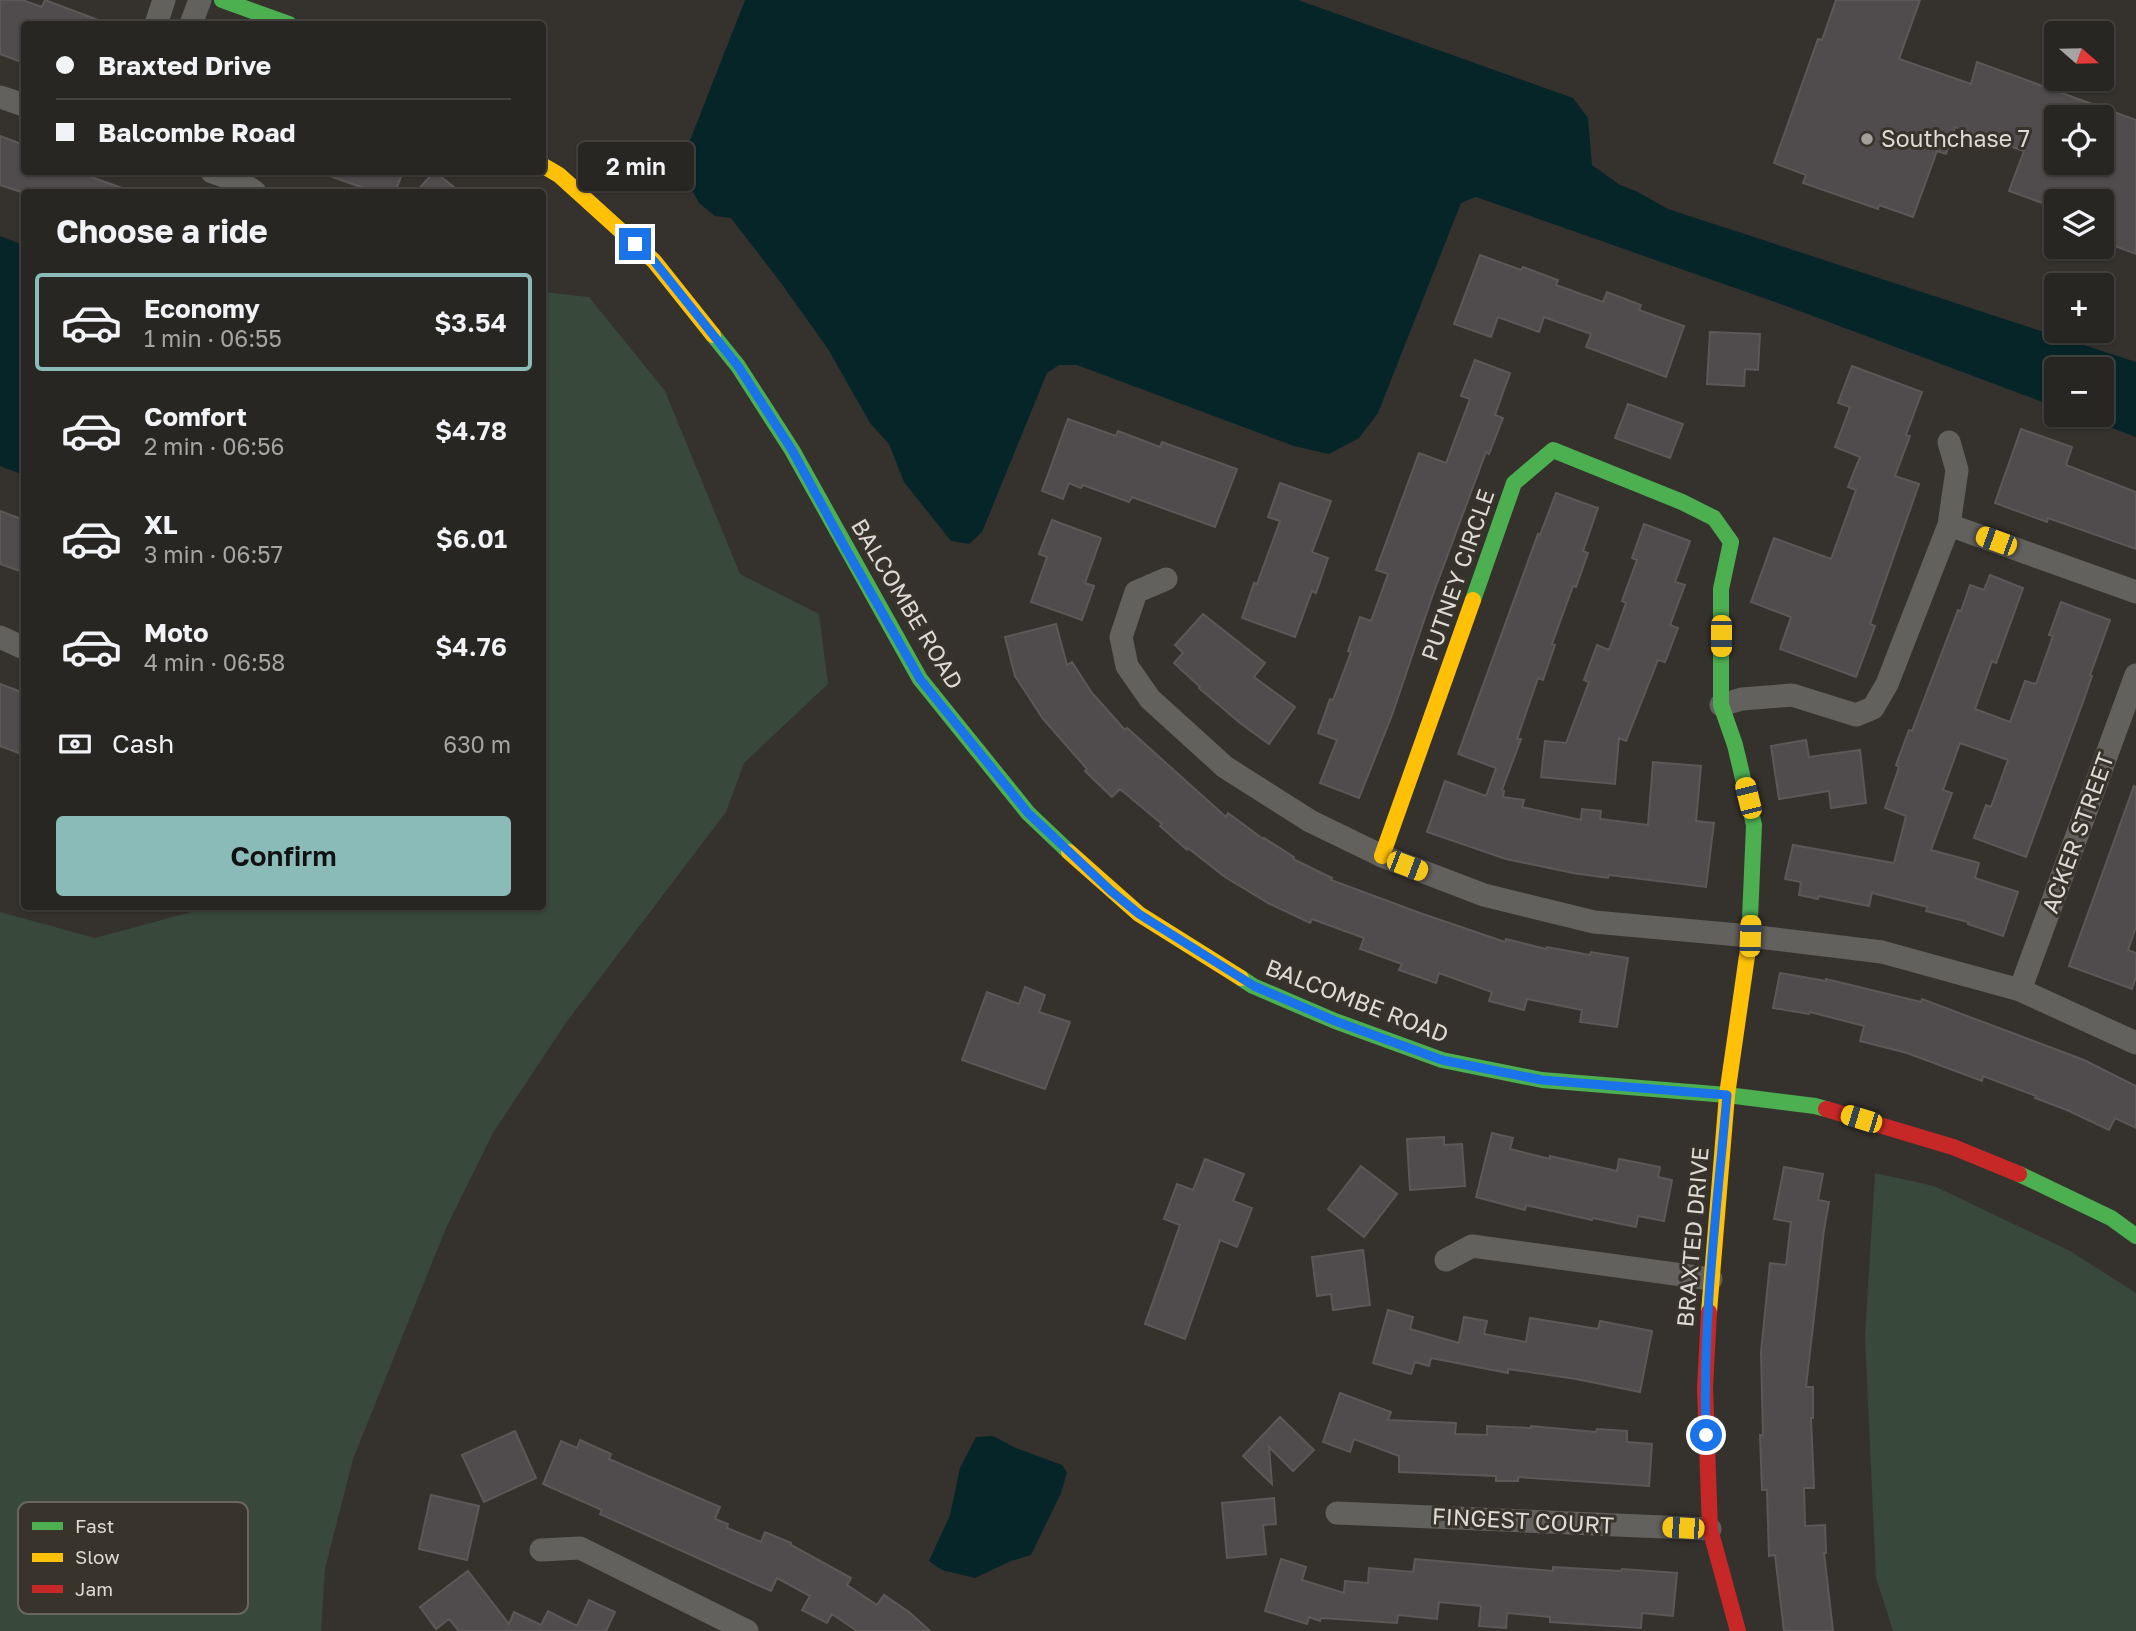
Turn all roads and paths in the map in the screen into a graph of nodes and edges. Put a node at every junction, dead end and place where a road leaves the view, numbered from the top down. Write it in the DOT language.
graph roads {
  1 [pos="164,0"];
  2 [pos="200,0"];
  3 [pos="222,0"];
  4 [pos="157,21"];
  5 [pos="192,21"];
  6 [pos="281,21"];
  7 [pos="0,96"];
  8 [pos="21,104"];
  9 [pos="546,167"];
  10 [pos="221,175"];
  11 [pos="251,189"];
  12 [pos="1949,442"];
  13 [pos="1949,524"];
  14 [pos="1166,579"];
  15 [pos="2136,592"];
  16 [pos="0,637"];
  17 [pos="21,647"];
  18 [pos="2136,676"];
  19 [pos="1721,705"];
  20 [pos="1382,856"];
  21 [pos="1750,936"];
  22 [pos="2020,990"];
  23 [pos="2136,1043"];
  24 [pos="1727,1095"];
  25 [pos="2136,1236"];
  26 [pos="1446,1260"];
  27 [pos="1711,1279"];
  28 [pos="1337,1513"];
  29 [pos="1710,1529"];
  30 [pos="541,1550"];
  31 [pos="747,1631"];
  32 [pos="1738,1631"];
  1 -- 4 [label="street"];
  2 -- 5 [label="street"];
  3 -- 6 [label="street"];
  7 -- 8 [label="street"];
  9 -- 24 [label="street, BALCOMBE ROAD"];
  10 -- 11 [label="street"];
  12 -- 13 [label="street"];
  13 -- 15 [label="street"];
  13 -- 19 [label="street"];
  14 -- 20 [label="street"];
  16 -- 17 [label="street"];
  18 -- 22 [label="street, ACKER STREET"];
  19 -- 20 [label="street, PUTNEY CIRCLE"];
  19 -- 21 [label="street, PUTNEY CIRCLE"];
  20 -- 21 [label="street"];
  21 -- 22 [label="street"];
  21 -- 24 [label="street, PUTNEY CIRCLE"];
  22 -- 23 [label="street"];
  24 -- 25 [label="street, BALCOMBE ROAD"];
  24 -- 27 [label="street, BRAXTED DRIVE"];
  26 -- 27 [label="street"];
  27 -- 29 [label="street, BRAXTED DRIVE"];
  28 -- 29 [label="street, FINGEST COURT"];
  29 -- 32 [label="street, BRAXTED DRIVE"];
  30 -- 31 [label="street"];
}
